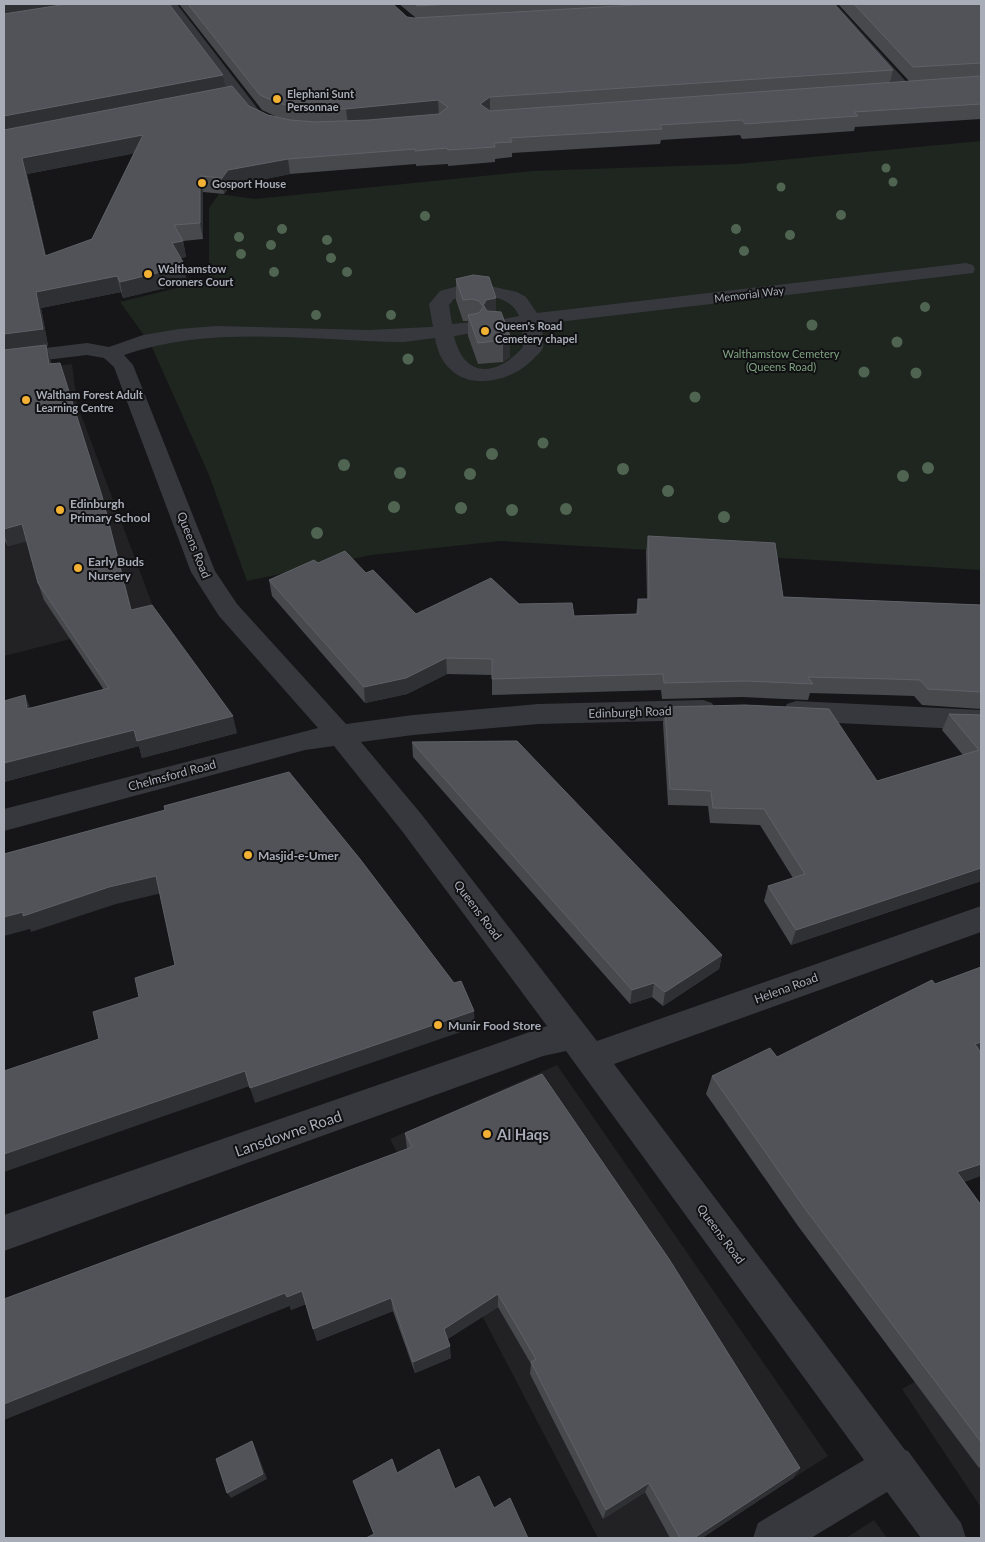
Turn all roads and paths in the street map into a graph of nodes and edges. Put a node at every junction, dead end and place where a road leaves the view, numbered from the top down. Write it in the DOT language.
graph roads {
  1 [pos="170,4"];
  2 [pos="830,4"];
  3 [pos="925,88"];
  4 [pos="906,90"];
  5 [pos="886,91"];
  6 [pos="238,94"];
  7 [pos="218,98"];
  8 [pos="272,124"];
  9 [pos="966,269"];
  10 [pos="532,319"];
  11 [pos="495,326"];
  12 [pos="472,328"];
  13 [pos="444,332"];
  14 [pos="110,353"];
  15 [pos="4,359"];
  16 [pos="724,709"];
  17 [pos="772,710"];
  18 [pos="981,720"];
  19 [pos="340,735"];
  20 [pos="4,820"];
  21 [pos="981,918"];
  22 [pos="582,1046"];
  23 [pos="4,1233"];
  24 [pos="894,1466"];
  25 [pos="773,1538"];
  26 [pos="946,1538"];
  1 -- 6 [label="street"];
  2 -- 4 [label="street"];
  3 -- 4 [label="street"];
  4 -- 5 [label="street"];
  6 -- 7 [label="street"];
  6 -- 8 [label="street"];
  9 -- 10 [label="street, Memorial Way"];
  10 -- 11 [label="street, Memorial Way"];
  10 -- 13 [label="street"];
  10 -- 13 [label="street"];
  12 -- 13 [label="street"];
  13 -- 14 [label="street"];
  14 -- 15 [label="street"];
  14 -- 19 [label="street, Queens Road"];
  16 -- 19 [label="street, Edinburgh Road"];
  17 -- 18 [label="street"];
  19 -- 20 [label="street, Chelmsford Road"];
  19 -- 22 [label="street, Queens Road"];
  21 -- 22 [label="street, Helena Road"];
  22 -- 23 [label="street, Lansdowne Road"];
  22 -- 24 [label="street, Queens Road"];
  24 -- 25 [label="street"];
  24 -- 26 [label="street, Queens Road"];
}
